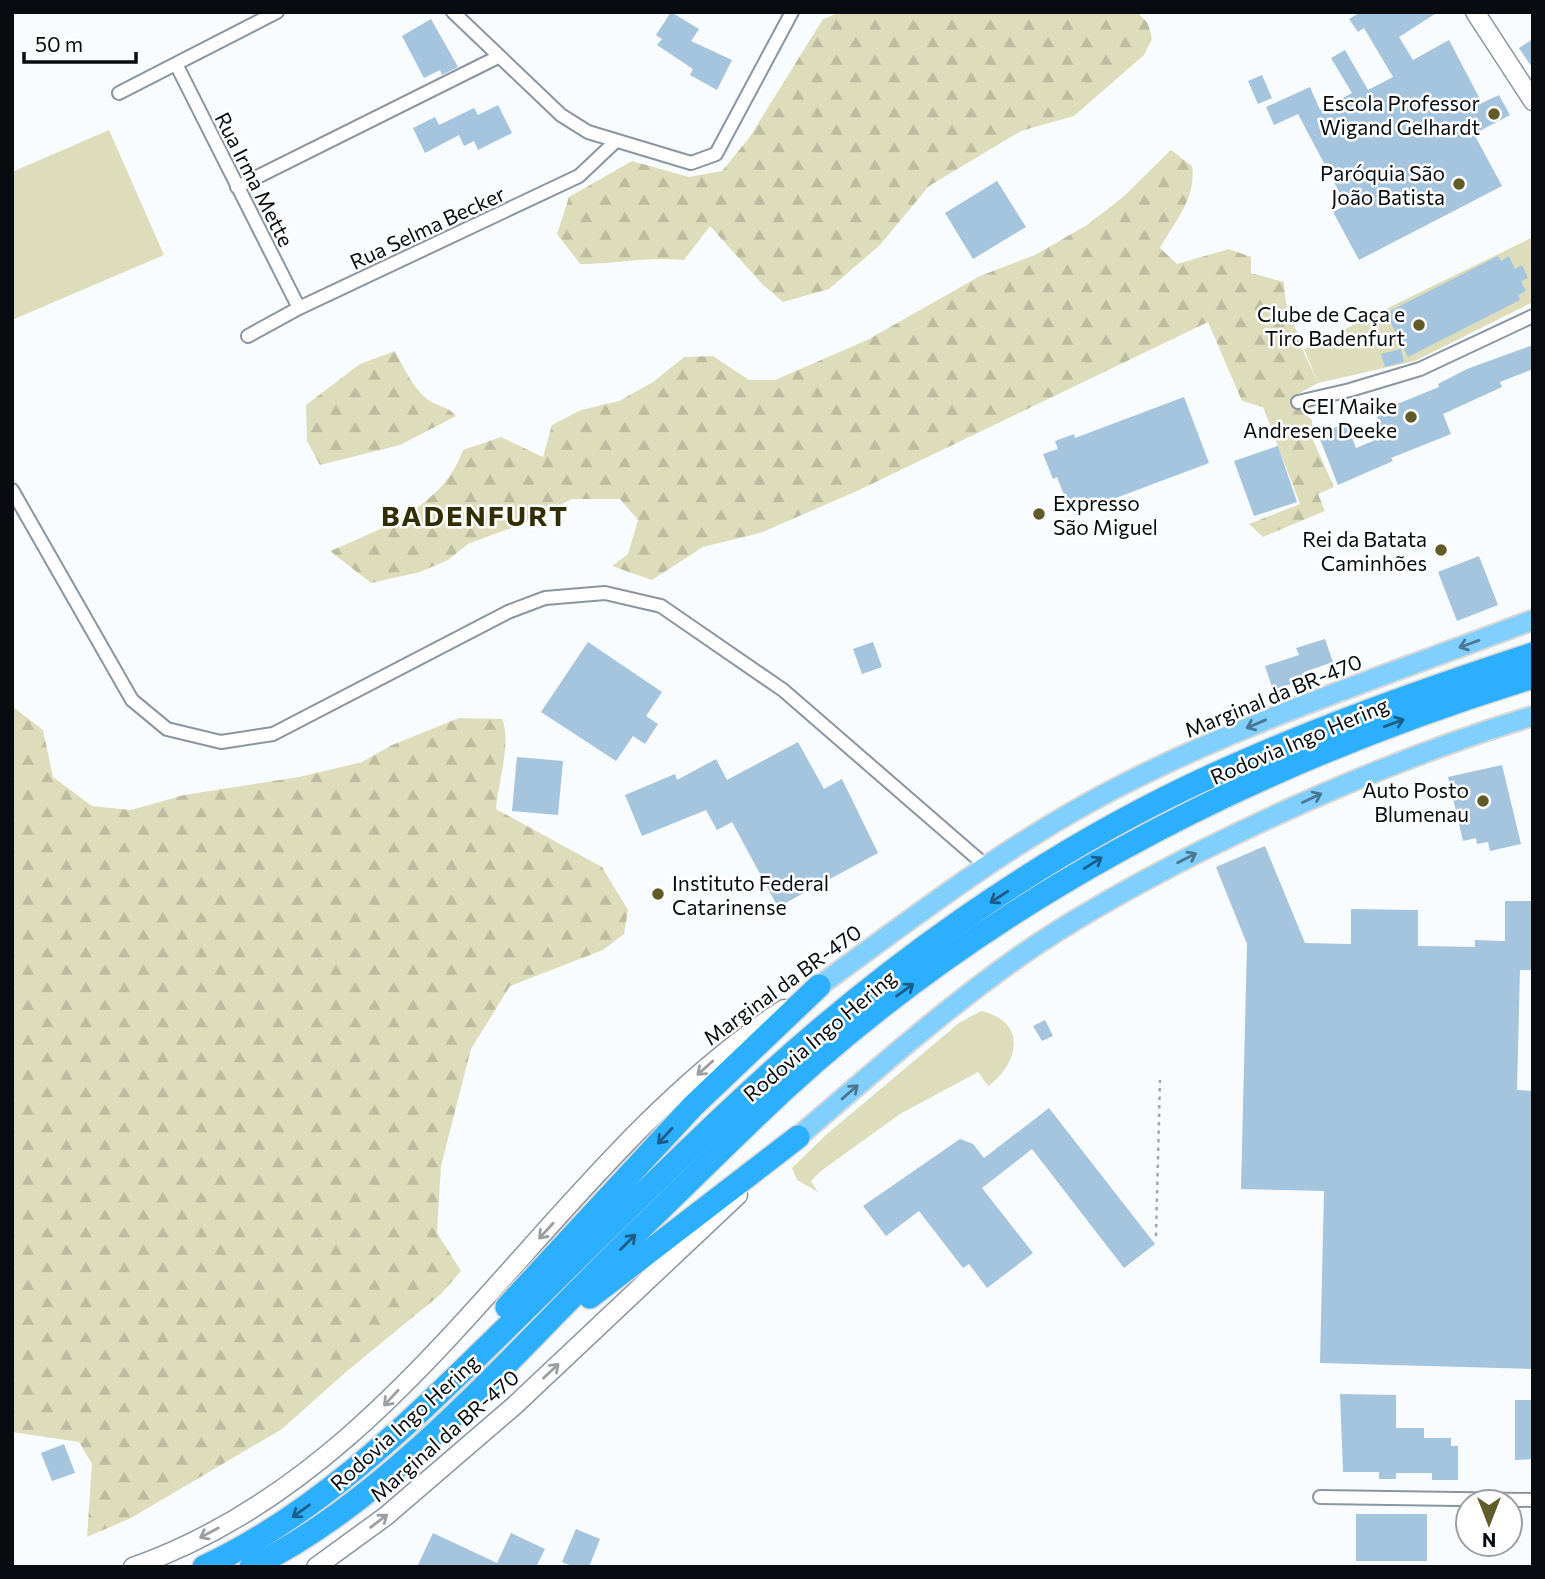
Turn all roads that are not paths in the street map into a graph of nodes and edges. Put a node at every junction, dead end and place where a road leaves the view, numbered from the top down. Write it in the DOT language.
graph roads {
  1 [pos="453,12"];
  2 [pos="792,12"];
  3 [pos="1475,12"];
  4 [pos="274,13"];
  5 [pos="498,57"];
  6 [pos="177,66"];
  7 [pos="119,93"];
  8 [pos="1533,101"];
  9 [pos="615,142"];
  10 [pos="237,187"];
  11 [pos="299,308"];
  12 [pos="1533,316"];
  13 [pos="248,336"];
  14 [pos="1298,402"];
  15 [pos="12,490"];
  16 [pos="1533,620"];
  17 [pos="1533,654"];
  18 [pos="1533,677"];
  19 [pos="1533,716"];
  20 [pos="986,866"];
  21 [pos="819,986"];
  22 [pos="799,1137"];
  23 [pos="511,1360"];
  24 [pos="428,1404"];
  25 [pos="1320,1497"];
  26 [pos="1533,1500"];
  27 [pos="323,1565"];
  28 [pos="133,1567"];
  29 [pos="204,1567"];
  30 [pos="251,1567"];
  1 -- 5 [label="street"];
  2 -- 9 [label="street"];
  3 -- 8 [label="main road"];
  4 -- 6 [label="street"];
  5 -- 9 [label="street"];
  5 -- 10 [label="street"];
  6 -- 7 [label="street"];
  6 -- 10 [label="street, Rua Irma Mette"];
  9 -- 11 [label="street, Rua Selma Becker"];
  10 -- 11 [label="street, Rua Irma Mette"];
  11 -- 13 [label="street, Rua Selma Becker"];
  12 -- 14 [label="street"];
  15 -- 20 [label="street"];
  16 -- 20 [label="main road, Marginal da BR-470, one-way"];
  17 -- 24 [label="highway, Rodovia Ingo Hering, one-way"];
  23 -- 18 [label="highway, Rodovia Ingo Hering, one-way"];
  22 -- 19 [label="main road, Marginal da BR-470, one-way"];
  20 -- 21 [label="main road, Marginal da BR-470"];
  21 -- 24 [label="highway, one-way"];
  21 -- 28 [label="main road, Marginal da BR-470, one-way"];
  22 -- 23 [label="highway"];
  27 -- 22 [label="main road, Marginal da BR-470, one-way"];
  23 -- 30 [label="highway, Rodovia Ingo Hering"];
  24 -- 29 [label="highway, Rodovia Ingo Hering, one-way"];
  25 -- 26 [label="street"];
}
